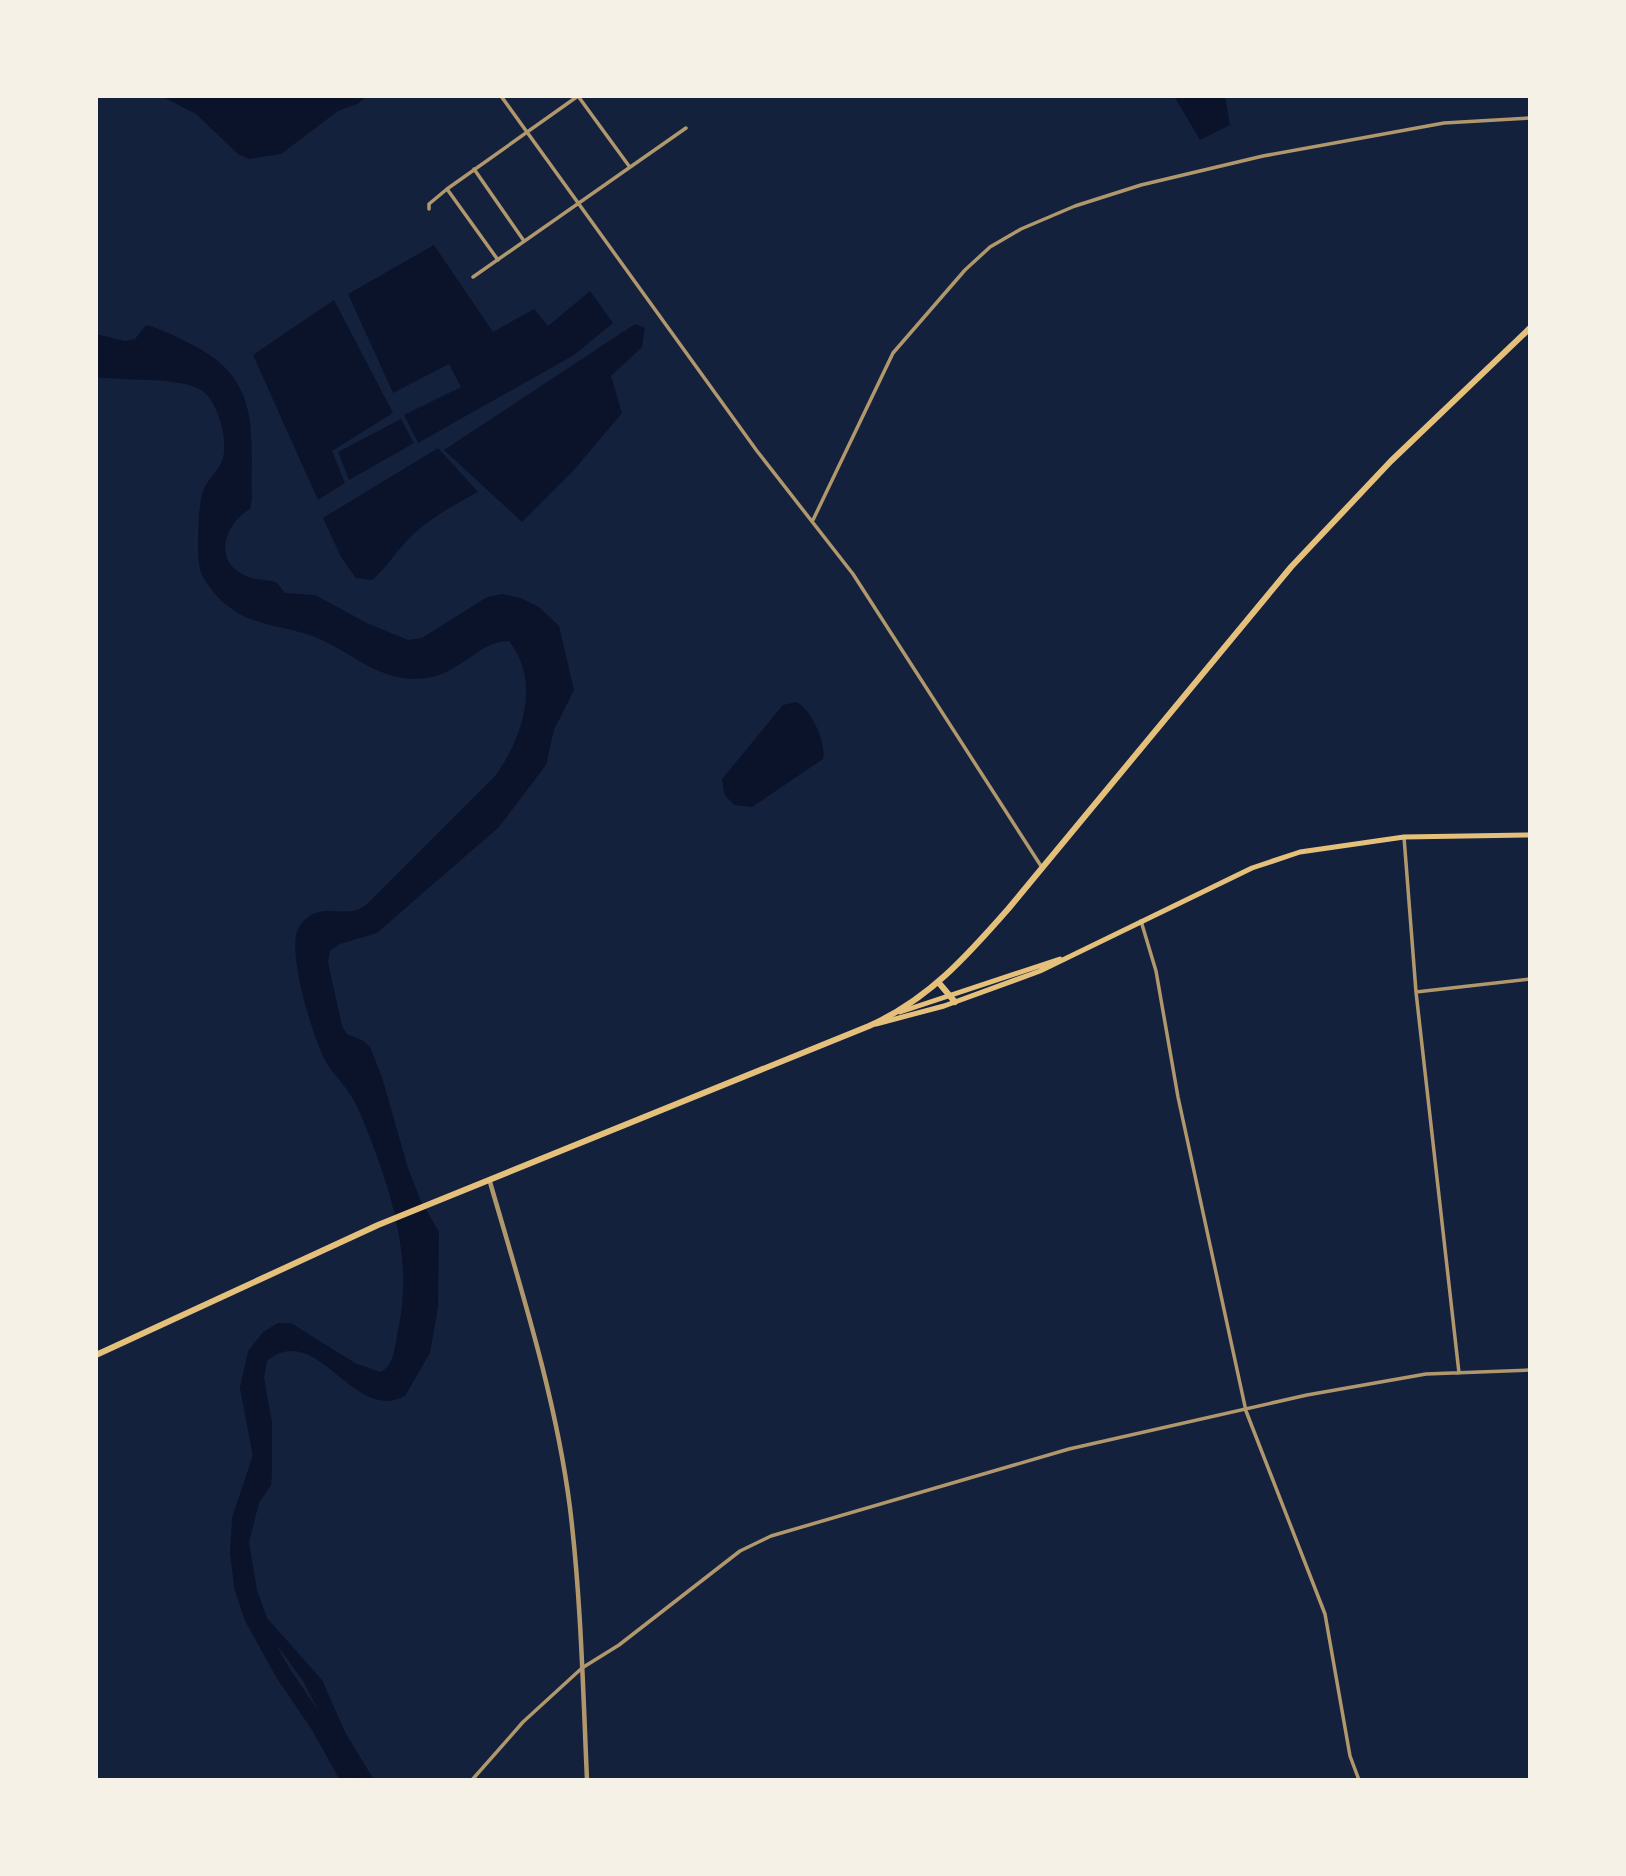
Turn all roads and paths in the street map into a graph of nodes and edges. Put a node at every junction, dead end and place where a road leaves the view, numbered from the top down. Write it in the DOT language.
graph roads {
  1 [pos="501,96"];
  2 [pos="578,96"];
  3 [pos="1530,118"];
  4 [pos="686,128"];
  5 [pos="526,133"];
  6 [pos="629,166"];
  7 [pos="474,169"];
  8 [pos="447,189"];
  9 [pos="577,202"];
  10 [pos="429,209"];
  11 [pos="524,241"];
  12 [pos="498,260"];
  13 [pos="473,277"];
  14 [pos="1530,327"];
  15 [pos="813,520"];
  16 [pos="1530,835"];
  17 [pos="1404,836"];
  18 [pos="1041,866"];
  19 [pos="1141,921"];
  20 [pos="1530,979"];
  21 [pos="939,983"];
  22 [pos="1416,992"];
  23 [pos="952,998"];
  24 [pos="899,1012"];
  25 [pos="869,1026"];
  26 [pos="490,1182"];
  27 [pos="96,1355"];
  28 [pos="1530,1370"];
  29 [pos="1459,1373"];
  30 [pos="1246,1411"];
  31 [pos="582,1668"];
  32 [pos="472,1780"];
  33 [pos="587,1780"];
  34 [pos="1359,1780"];
  1 -- 5 [label="street"];
  2 -- 5 [label="street"];
  2 -- 6 [label="street"];
  3 -- 15 [label="street"];
  4 -- 6 [label="street"];
  5 -- 7 [label="street"];
  5 -- 9 [label="street"];
  6 -- 9 [label="street"];
  7 -- 8 [label="street"];
  7 -- 11 [label="street"];
  8 -- 10 [label="street"];
  8 -- 12 [label="street"];
  9 -- 11 [label="street"];
  9 -- 15 [label="street"];
  11 -- 12 [label="street"];
  12 -- 13 [label="street"];
  14 -- 18 [label="highway"];
  15 -- 18 [label="street"];
  16 -- 17 [label="main road"];
  17 -- 19 [label="main road"];
  17 -- 22 [label="street"];
  18 -- 21 [label="highway"];
  19 -- 23 [label="main road"];
  19 -- 30 [label="street"];
  20 -- 22 [label="street"];
  21 -- 23 [label="highway"];
  21 -- 24 [label="highway"];
  22 -- 29 [label="street"];
  23 -- 24 [label="main road"];
  23 -- 25 [label="main road"];
  24 -- 25 [label="highway"];
  25 -- 26 [label="highway"];
  26 -- 27 [label="highway"];
  26 -- 31 [label="street"];
  28 -- 29 [label="street"];
  29 -- 30 [label="street"];
  30 -- 31 [label="street"];
  30 -- 34 [label="street"];
  31 -- 32 [label="street"];
  31 -- 33 [label="street"];
}
